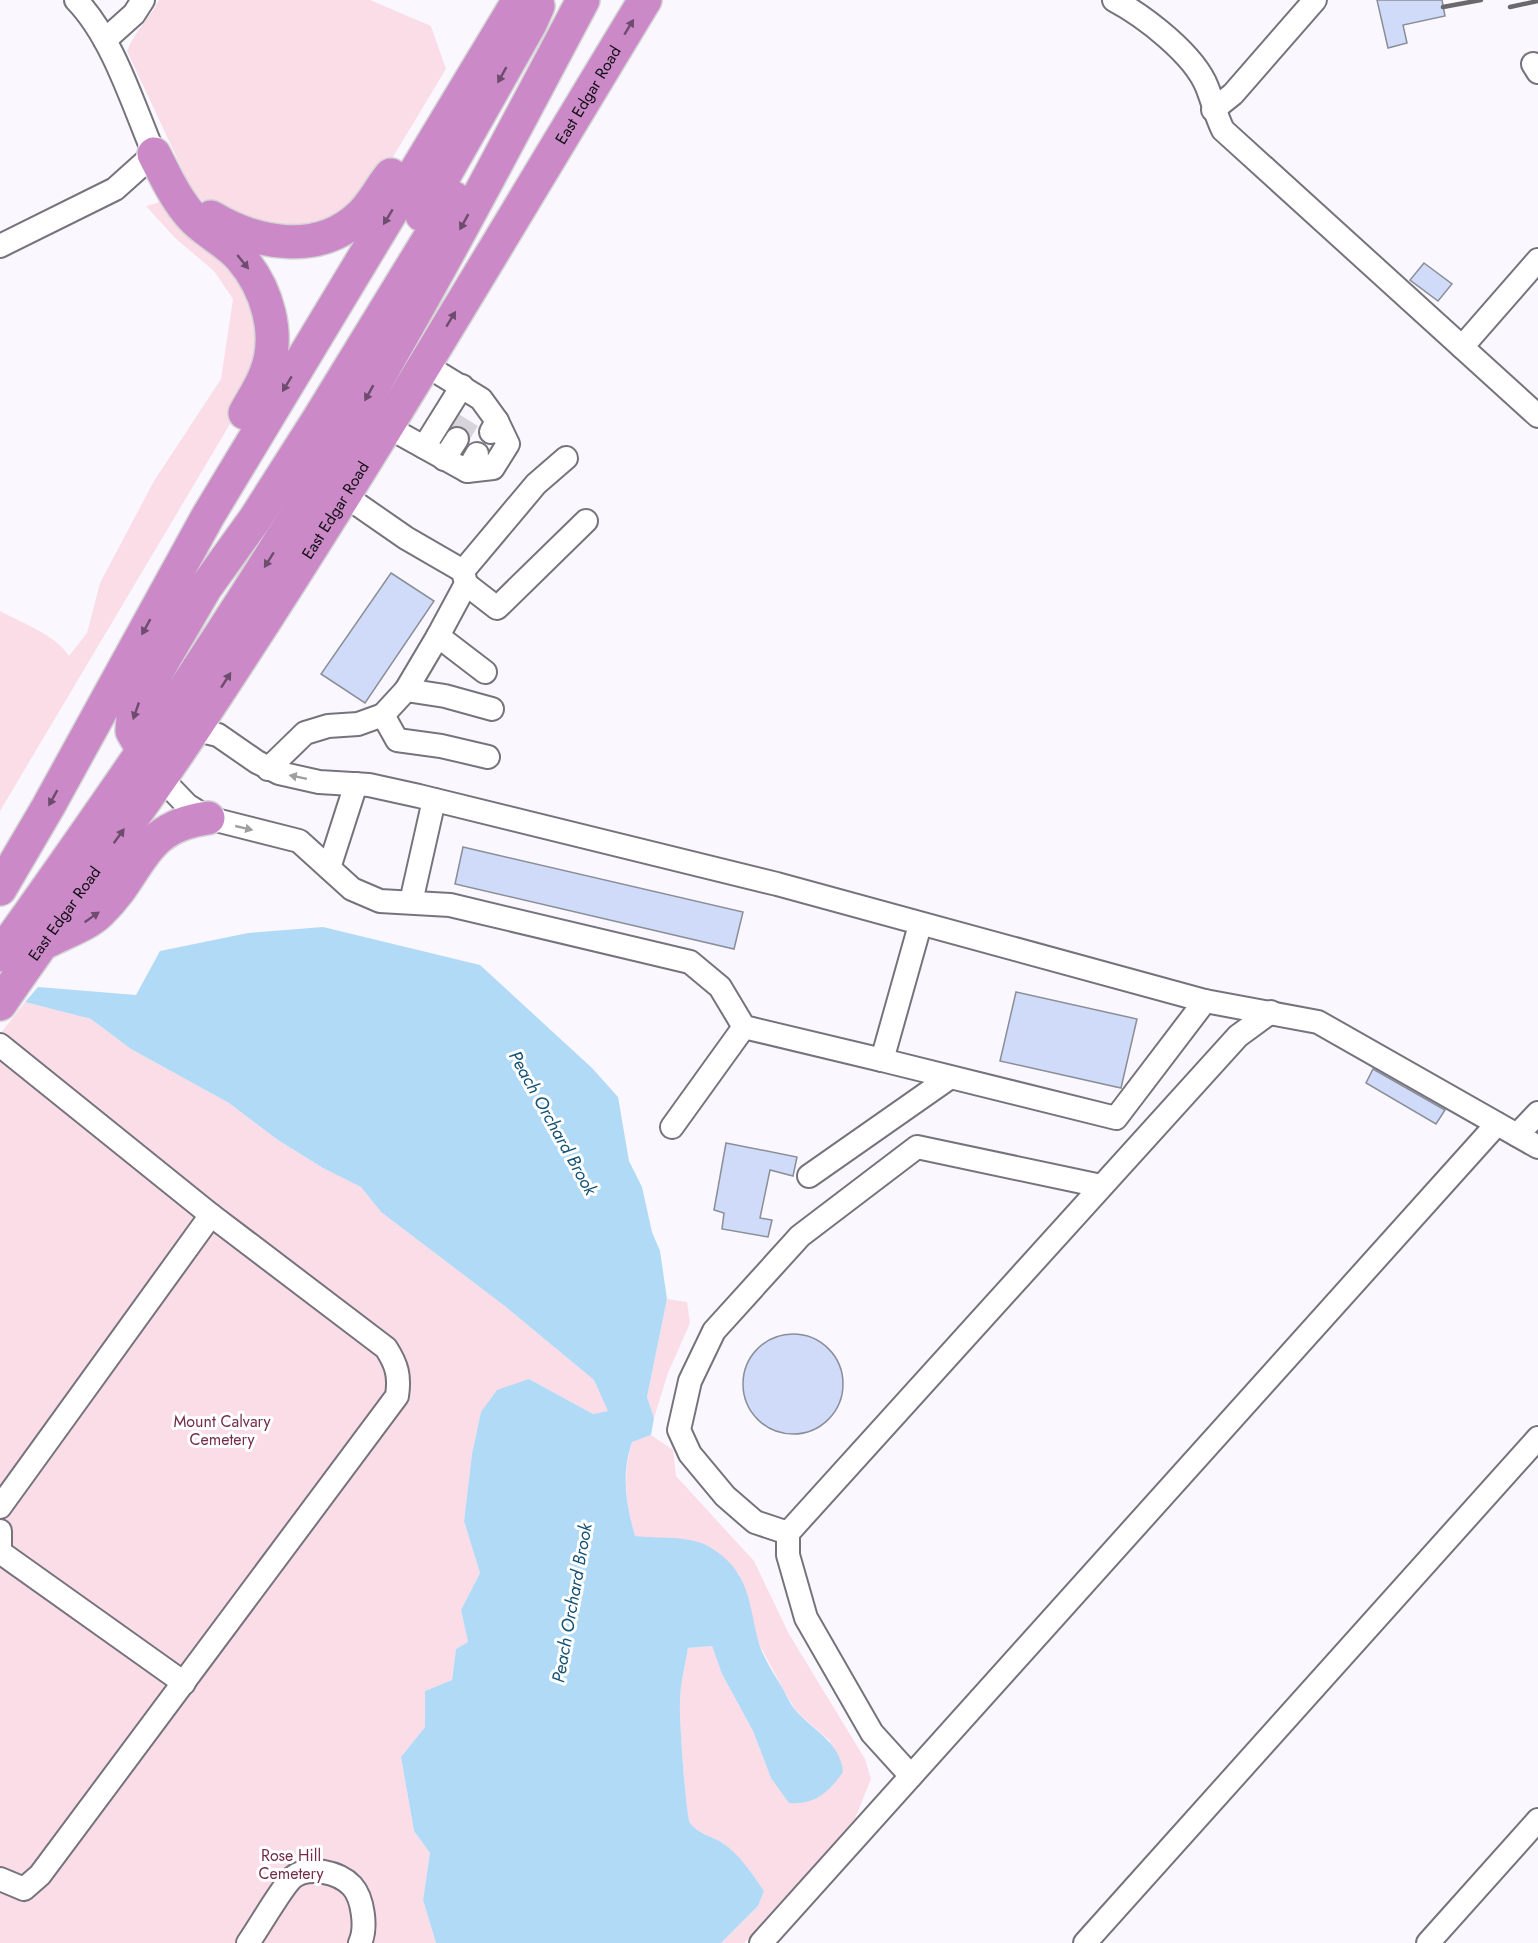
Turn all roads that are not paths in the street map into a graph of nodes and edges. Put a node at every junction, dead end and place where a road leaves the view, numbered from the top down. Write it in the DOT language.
graph roads {
  1 [pos="76,0"];
  2 [pos="143,0"];
  3 [pos="519,0"];
  4 [pos="540,0"];
  5 [pos="584,0"];
  6 [pos="645,0"];
  7 [pos="1114,0"];
  8 [pos="1315,0"];
  9 [pos="105,40"];
  10 [pos="552,60"];
  11 [pos="473,77"];
  12 [pos="1214,110"];
  13 [pos="154,153"];
  14 [pos="0,246"];
  15 [pos="1538,260"];
  16 [pos="1462,347"];
  17 [pos="424,364"];
  18 [pos="462,386"];
  19 [pos="1538,416"];
  20 [pos="386,426"];
  21 [pos="457,439"];
  22 [pos="424,447"];
  23 [pos="566,458"];
  24 [pos="444,459"];
  25 [pos="344,495"];
  26 [pos="586,521"];
  27 [pos="174,576"];
  28 [pos="464,578"];
  29 [pos="206,587"];
  30 [pos="438,636"];
  31 [pos="485,672"];
  32 [pos="406,690"];
  33 [pos="492,709"];
  34 [pos="383,715"];
  35 [pos="179,726"];
  36 [pos="488,757"];
  37 [pos="152,766"];
  38 [pos="268,769"];
  39 [pos="356,784"];
  40 [pos="434,800"];
  41 [pos="208,818"];
  42 [pos="329,868"];
  43 [pos="0,889"];
  44 [pos="411,902"];
  45 [pos="920,925"];
  46 [pos="41,944"];
  47 [pos="0,955"];
  48 [pos="1205,1001"];
  49 [pos="0,1004"];
  50 [pos="1271,1012"];
  51 [pos="744,1027"];
  52 [pos="0,1045"];
  53 [pos="882,1060"];
  54 [pos="950,1078"];
  55 [pos="1538,1113"];
  56 [pos="1497,1124"];
  57 [pos="672,1127"];
  58 [pos="1517,1136"];
  59 [pos="1538,1147"];
  60 [pos="809,1176"];
  61 [pos="1101,1186"];
  62 [pos="211,1215"];
  63 [pos="1538,1438"];
  64 [pos="0,1507"];
  65 [pos="0,1531"];
  66 [pos="788,1533"];
  67 [pos="0,1545"];
  68 [pos="0,1552"];
  69 [pos="184,1683"];
  70 [pos="911,1776"];
  71 [pos="1538,1820"];
  72 [pos="0,1879"];
  73 [pos="248,1943"];
  74 [pos="360,1943"];
  75 [pos="761,1943"];
  76 [pos="1085,1943"];
  77 [pos="1428,1943"];
  1 -- 9 [label="lane"];
  2 -- 9 [label="lane"];
  3 -- 11 [label="highway"];
  4 -- 29 [label="highway, one-way"];
  5 -- 10 [label="highway"];
  17 -- 6 [label="highway, East Edgar Road, one-way"];
  7 -- 12 [label="lane"];
  8 -- 12 [label="lane"];
  9 -- 13 [label="lane"];
  10 -- 29 [label="highway"];
  10 -- 35 [label="highway, one-way"];
  11 -- 13 [label="highway"];
  11 -- 27 [label="highway, one-way"];
  12 -- 16 [label="lane"];
  13 -- 14 [label="lane"];
  13 -- 27 [label="highway, one-way"];
  15 -- 16 [label="lane"];
  16 -- 19 [label="lane"];
  17 -- 18 [label="lane"];
  17 -- 20 [label="highway, East Edgar Road"];
  18 -- 22 [label="lane"];
  18 -- 24 [label="lane"];
  20 -- 22 [label="lane"];
  20 -- 25 [label="highway, East Edgar Road"];
  21 -- 24 [label="lane"];
  22 -- 24 [label="lane"];
  23 -- 28 [label="lane"];
  25 -- 28 [label="lane"];
  35 -- 25 [label="highway, East Edgar Road, one-way"];
  26 -- 28 [label="lane"];
  27 -- 43 [label="highway, one-way"];
  28 -- 30 [label="lane"];
  29 -- 37 [label="highway, one-way"];
  30 -- 31 [label="lane"];
  30 -- 32 [label="lane"];
  32 -- 33 [label="lane"];
  32 -- 34 [label="lane"];
  34 -- 36 [label="lane"];
  34 -- 38 [label="lane"];
  35 -- 37 [label="highway"];
  35 -- 38 [label="lane"];
  37 -- 41 [label="lane"];
  46 -- 37 [label="highway, East Edgar Road, one-way"];
  37 -- 47 [label="highway"];
  39 -- 38 [label="lane, one-way"];
  39 -- 40 [label="lane"];
  39 -- 42 [label="lane"];
  40 -- 44 [label="lane"];
  40 -- 45 [label="lane"];
  41 -- 42 [label="lane, one-way"];
  46 -- 41 [label="highway, one-way"];
  42 -- 44 [label="lane"];
  44 -- 51 [label="lane"];
  45 -- 48 [label="lane"];
  45 -- 53 [label="lane"];
  46 -- 49 [label="highway, East Edgar Road"];
  48 -- 50 [label="lane"];
  48 -- 54 [label="lane"];
  50 -- 56 [label="lane"];
  50 -- 61 [label="lane"];
  51 -- 53 [label="lane"];
  51 -- 57 [label="lane"];
  52 -- 62 [label="lane"];
  53 -- 54 [label="lane"];
  54 -- 60 [label="lane"];
  55 -- 58 [label="lane"];
  56 -- 58 [label="lane"];
  56 -- 70 [label="lane"];
  58 -- 59 [label="lane"];
  61 -- 66 [label="lane"];
  61 -- 66 [label="lane"];
  62 -- 64 [label="lane"];
  62 -- 69 [label="lane"];
  63 -- 76 [label="lane"];
  65 -- 67 [label="lane"];
  66 -- 70 [label="lane"];
  68 -- 69 [label="lane"];
  69 -- 72 [label="lane"];
  70 -- 75 [label="lane"];
  71 -- 77 [label="lane"];
  73 -- 74 [label="lane"];
}
